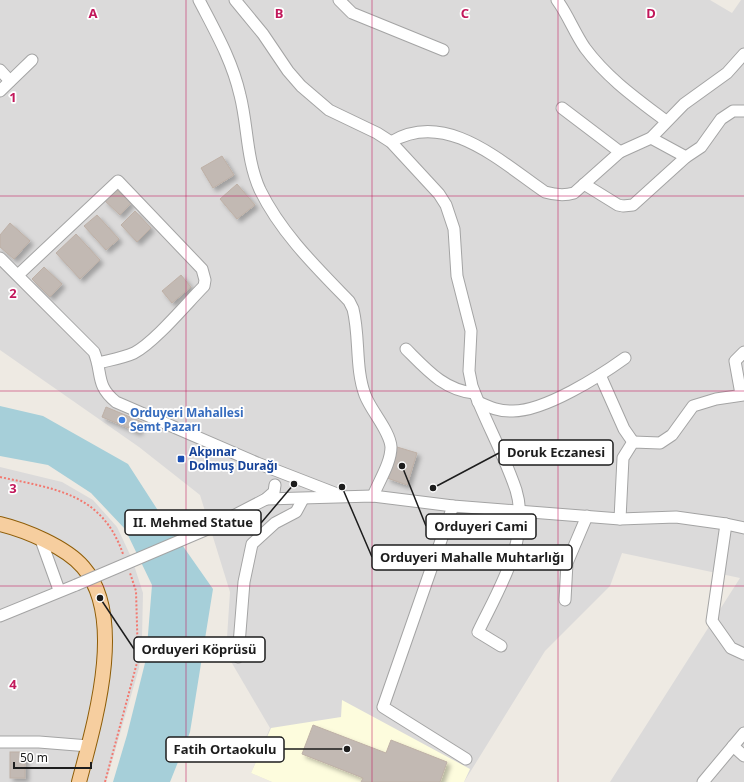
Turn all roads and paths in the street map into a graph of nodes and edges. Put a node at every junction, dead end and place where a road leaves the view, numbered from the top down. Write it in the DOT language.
graph roads {
  1 [pos="199,0"];
  2 [pos="235,0"];
  3 [pos="339,0"];
  4 [pos="557,0"];
  5 [pos="443,50"];
  6 [pos="744,54"];
  7 [pos="32,60"];
  8 [pos="0,70"];
  9 [pos="10,81"];
  10 [pos="0,91"];
  11 [pos="562,108"];
  12 [pos="744,111"];
  13 [pos="666,121"];
  14 [pos="651,138"];
  15 [pos="391,142"];
  16 [pos="620,152"];
  17 [pos="686,157"];
  18 [pos="584,184"];
  19 [pos="0,258"];
  20 [pos="18,275"];
  21 [pos="406,350"];
  22 [pos="744,352"];
  23 [pos="625,358"];
  24 [pos="98,363"];
  25 [pos="600,375"];
  26 [pos="743,394"];
  27 [pos="476,397"];
  28 [pos="633,442"];
  29 [pos="256,463"];
  30 [pos="275,485"];
  31 [pos="344,496"];
  32 [pos="373,496"];
  33 [pos="266,499"];
  34 [pos="290,499"];
  35 [pos="303,499"];
  36 [pos="453,506"];
  37 [pos="519,510"];
  38 [pos="587,516"];
  39 [pos="620,519"];
  40 [pos="0,524"];
  41 [pos="726,524"];
  42 [pos="744,528"];
  43 [pos="41,540"];
  44 [pos="59,590"];
  45 [pos="565,600"];
  46 [pos="0,616"];
  47 [pos="501,646"];
  48 [pos="744,654"];
  49 [pos="238,657"];
  50 [pos="744,733"];
  51 [pos="0,742"];
  52 [pos="89,746"];
  53 [pos="733,746"];
  54 [pos="744,756"];
  55 [pos="466,759"];
  56 [pos="79,782"];
  57 [pos="703,782"];
  1 -- 32 [label="street"];
  2 -- 15 [label="street"];
  3 -- 5 [label="street"];
  4 -- 13 [label="street"];
  6 -- 13 [label="street"];
  7 -- 9 [label="street"];
  8 -- 9 [label="street"];
  9 -- 10 [label="street"];
  11 -- 16 [label="street"];
  12 -- 17 [label="street"];
  13 -- 14 [label="street"];
  14 -- 16 [label="street"];
  14 -- 17 [label="street"];
  15 -- 18 [label="street"];
  15 -- 27 [label="street"];
  16 -- 18 [label="street"];
  17 -- 18 [label="street"];
  19 -- 20 [label="street"];
  20 -- 24 [label="street"];
  20 -- 24 [label="street"];
  21 -- 27 [label="street"];
  22 -- 26 [label="street"];
  23 -- 25 [label="street"];
  24 -- 29 [label="street"];
  25 -- 27 [label="street"];
  25 -- 28 [label="street"];
  26 -- 28 [label="street"];
  27 -- 37 [label="street"];
  28 -- 39 [label="street"];
  29 -- 30 [label="street"];
  29 -- 31 [label="street"];
  30 -- 33 [label="street"];
  30 -- 34 [label="street"];
  31 -- 32 [label="street"];
  31 -- 35 [label="street"];
  32 -- 36 [label="street"];
  33 -- 34 [label="street"];
  33 -- 44 [label="street, bridge"];
  34 -- 35 [label="street"];
  35 -- 49 [label="street"];
  36 -- 37 [label="street"];
  36 -- 55 [label="street"];
  37 -- 38 [label="street"];
  37 -- 47 [label="street"];
  38 -- 39 [label="street"];
  38 -- 45 [label="street"];
  39 -- 41 [label="street"];
  40 -- 43 [label="main road"];
  41 -- 42 [label="street"];
  41 -- 48 [label="street"];
  43 -- 44 [label="street"];
  43 -- 52 [label="main road"];
  44 -- 46 [label="street"];
  50 -- 53 [label="street"];
  51 -- 52 [label="street"];
  52 -- 56 [label="main road"];
  53 -- 54 [label="street"];
  53 -- 57 [label="street"];
}
